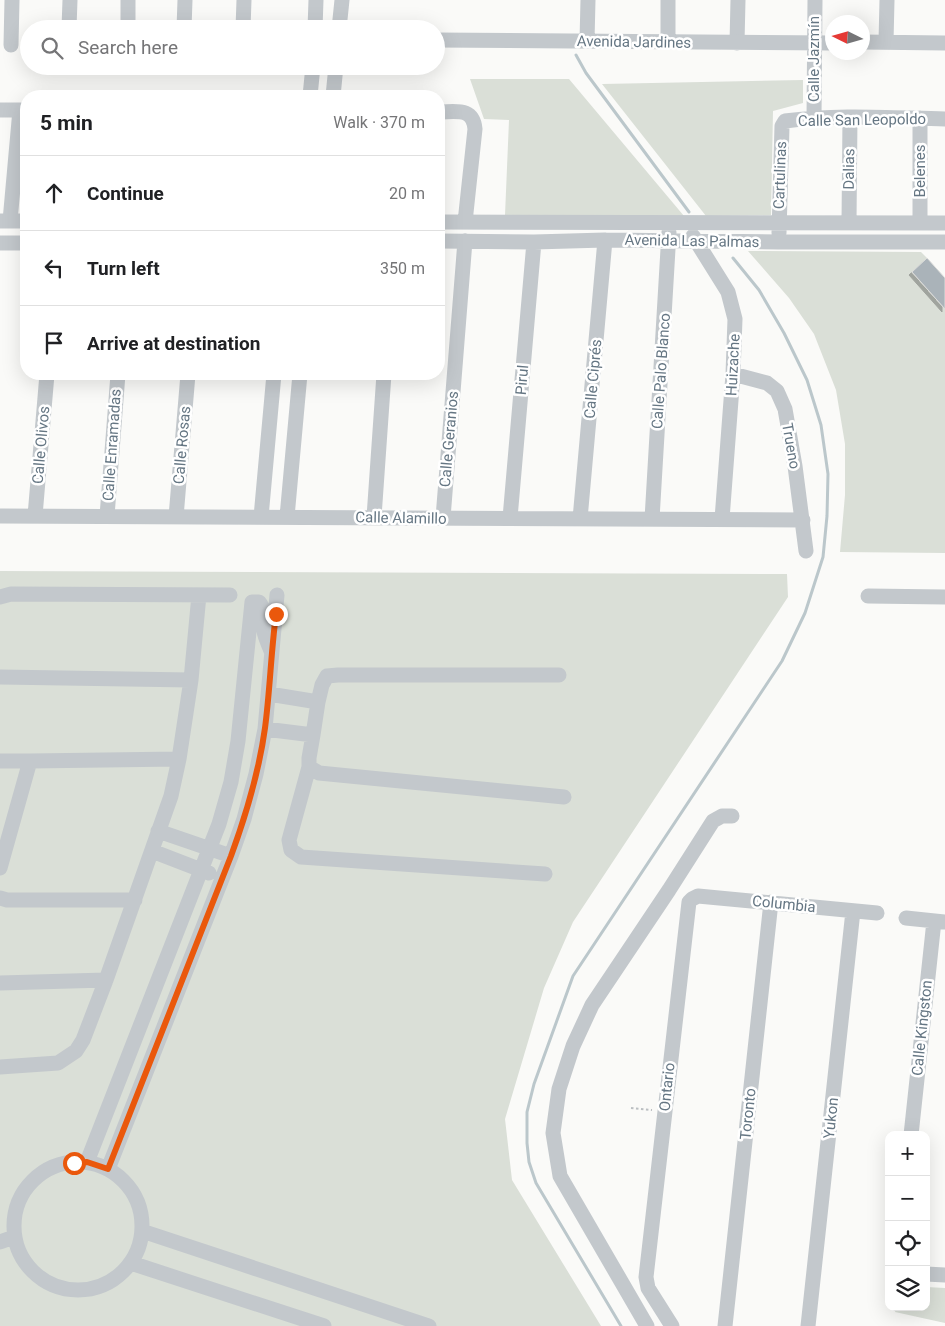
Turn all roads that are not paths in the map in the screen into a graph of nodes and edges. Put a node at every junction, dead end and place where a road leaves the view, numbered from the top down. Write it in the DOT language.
graph roads {
  1 [pos="12,0"];
  2 [pos="70,0"];
  3 [pos="128,0"];
  4 [pos="185,0"];
  5 [pos="244,0"];
  6 [pos="316,0"];
  7 [pos="342,0"];
  8 [pos="588,0"];
  9 [pos="668,0"];
  10 [pos="738,0"];
  11 [pos="814,0"];
  12 [pos="887,0"];
  13 [pos="70,20"];
  14 [pos="128,20"];
  15 [pos="184,20"];
  16 [pos="243,20"];
  17 [pos="315,20"];
  18 [pos="340,20"];
  19 [pos="445,40"];
  20 [pos="588,41"];
  21 [pos="668,42"];
  22 [pos="870,42"];
  23 [pos="886,42"];
  24 [pos="736,43"];
  25 [pos="815,43"];
  26 [pos="825,43"];
  27 [pos="945,43"];
  28 [pos="11,45"];
  29 [pos="311,75"];
  30 [pos="335,75"];
  31 [pos="310,90"];
  32 [pos="334,90"];
  33 [pos="0,110"];
  34 [pos="20,110"];
  35 [pos="445,112"];
  36 [pos="850,116"];
  37 [pos="814,118"];
  38 [pos="920,118"];
  39 [pos="945,119"];
  40 [pos="782,126"];
  41 [pos="20,128"];
  42 [pos="5,221"];
  43 [pos="20,222"];
  44 [pos="445,222"];
  45 [pos="465,222"];
  46 [pos="848,222"];
  47 [pos="670,223"];
  48 [pos="687,223"];
  49 [pos="779,223"];
  50 [pos="920,223"];
  51 [pos="945,223"];
  52 [pos="605,240"];
  53 [pos="445,241"];
  54 [pos="465,241"];
  55 [pos="534,242"];
  56 [pos="669,242"];
  57 [pos="696,242"];
  58 [pos="779,242"];
  59 [pos="945,242"];
  60 [pos="0,243"];
  61 [pos="20,243"];
  62 [pos="733,374"];
  63 [pos="46,380"];
  64 [pos="118,380"];
  65 [pos="187,380"];
  66 [pos="273,380"];
  67 [pos="299,380"];
  68 [pos="384,380"];
  69 [pos="0,516"];
  70 [pos="35,516"];
  71 [pos="107,516"];
  72 [pos="176,517"];
  73 [pos="261,517"];
  74 [pos="287,517"];
  75 [pos="374,517"];
  76 [pos="443,518"];
  77 [pos="510,518"];
  78 [pos="580,518"];
  79 [pos="652,519"];
  80 [pos="722,519"];
  81 [pos="802,520"];
  82 [pos="806,551"];
  83 [pos="199,595"];
  84 [pos="230,595"];
  85 [pos="278,595"];
  86 [pos="868,596"];
  87 [pos="0,597"];
  88 [pos="945,597"];
  89 [pos="272,651"];
  90 [pos="559,675"];
  91 [pos="0,677"];
  92 [pos="191,680"];
  93 [pos="269,694"];
  94 [pos="318,702"];
  95 [pos="265,729"];
  96 [pos="313,735"];
  97 [pos="179,759"];
  98 [pos="30,761"];
  99 [pos="0,762"];
  100 [pos="310,767"];
  101 [pos="564,797"];
  102 [pos="732,816"];
  103 [pos="158,831"];
  104 [pos="209,849"];
  105 [pos="152,852"];
  106 [pos="231,856"];
  107 [pos="0,868"];
  108 [pos="201,870"];
  109 [pos="545,874"];
  110 [pos="222,878"];
  111 [pos="0,898"];
  112 [pos="692,898"];
  113 [pos="135,900"];
  114 [pos="771,902"];
  115 [pos="854,910"];
  116 [pos="877,913"];
  117 [pos="906,918"];
  118 [pos="940,922"];
  119 [pos="106,980"];
  120 [pos="0,983"];
  121 [pos="0,1067"];
  122 [pos="912,1131"];
  123 [pos="87,1162"];
  124 [pos="108,1169"];
  125 [pos="142,1231"];
  126 [pos="7,1240"];
  127 [pos="131,1263"];
  128 [pos="930,1274"];
  129 [pos="945,1275"];
  130 [pos="422,1325"];
  131 [pos="324,1326"];
  132 [pos="647,1326"];
  133 [pos="672,1326"];
  134 [pos="725,1326"];
  135 [pos="808,1326"];
  1 -- 28 [label="street"];
  2 -- 13 [label="street"];
  3 -- 14 [label="street"];
  4 -- 15 [label="street"];
  5 -- 16 [label="street"];
  6 -- 17 [label="street"];
  7 -- 18 [label="street"];
  8 -- 20 [label="street"];
  9 -- 21 [label="street"];
  10 -- 24 [label="street"];
  11 -- 25 [label="street, Calle Jazmín"];
  12 -- 23 [label="street"];
  19 -- 20 [label="street, Avenida Jardines"];
  20 -- 21 [label="street, Avenida Jardines"];
  21 -- 24 [label="street, Avenida Jardines"];
  22 -- 23 [label="street"];
  23 -- 27 [label="street"];
  24 -- 25 [label="street, Avenida Jardines"];
  25 -- 26 [label="street, Avenida Jardines"];
  25 -- 37 [label="street, Calle Jazmín"];
  29 -- 31 [label="street"];
  30 -- 32 [label="street"];
  33 -- 34 [label="street"];
  35 -- 45 [label="street"];
  36 -- 37 [label="street, Calle San Leopoldo"];
  36 -- 38 [label="street, Calle San Leopoldo"];
  36 -- 46 [label="street, Dalias"];
  37 -- 40 [label="street, Calle San Leopoldo"];
  38 -- 39 [label="street, Calle San Leopoldo"];
  38 -- 50 [label="street, Belenes"];
  40 -- 49 [label="street, Cartulinas"];
  41 -- 42 [label="street"];
  42 -- 43 [label="street"];
  44 -- 45 [label="street, Avenida Las Palmas"];
  45 -- 47 [label="street, Avenida Las Palmas"];
  46 -- 49 [label="street, Avenida Las Palmas"];
  46 -- 50 [label="street, Avenida Las Palmas"];
  47 -- 48 [label="street, Avenida Las Palmas"];
  47 -- 56 [label="street, Calle Palo Blanco"];
  48 -- 49 [label="street, Avenida Las Palmas"];
  48 -- 57 [label="street, Huizache"];
  49 -- 58 [label="street, Cartulinas"];
  50 -- 51 [label="street, Avenida Las Palmas"];
  52 -- 55 [label="street, Avenida Las Palmas"];
  52 -- 56 [label="street, Avenida Las Palmas"];
  52 -- 78 [label="street, Calle Ciprés"];
  53 -- 54 [label="street, Avenida Las Palmas"];
  54 -- 55 [label="street, Avenida Las Palmas"];
  54 -- 76 [label="street, Calle Geranios"];
  55 -- 77 [label="street, Pirul"];
  56 -- 57 [label="street, Avenida Las Palmas"];
  56 -- 79 [label="street, Calle Palo Blanco"];
  57 -- 58 [label="street, Avenida Las Palmas"];
  57 -- 62 [label="street, Huizache"];
  58 -- 59 [label="street, Avenida Las Palmas"];
  60 -- 61 [label="street"];
  62 -- 80 [label="street, Huizache"];
  62 -- 81 [label="street, Trueno"];
  63 -- 70 [label="street, Calle Olivos"];
  64 -- 71 [label="street, Calle Enramadas"];
  65 -- 72 [label="street, Calle Rosas"];
  66 -- 73 [label="street"];
  67 -- 74 [label="street"];
  68 -- 75 [label="street"];
  69 -- 70 [label="street, Calle Alamillo"];
  70 -- 71 [label="street, Calle Alamillo"];
  71 -- 72 [label="street, Calle Alamillo"];
  72 -- 73 [label="street, Calle Alamillo"];
  73 -- 74 [label="street, Calle Alamillo"];
  74 -- 75 [label="street, Calle Alamillo"];
  75 -- 76 [label="street, Calle Alamillo"];
  76 -- 77 [label="street, Calle Alamillo"];
  77 -- 78 [label="street, Calle Alamillo"];
  78 -- 79 [label="street, Calle Alamillo"];
  79 -- 80 [label="street, Calle Alamillo"];
  80 -- 81 [label="street, Calle Alamillo"];
  81 -- 82 [label="street, Trueno"];
  83 -- 84 [label="street"];
  83 -- 87 [label="street"];
  83 -- 92 [label="street"];
  85 -- 89 [label="street"];
  86 -- 88 [label="street"];
  89 -- 93 [label="street"];
  89 -- 104 [label="street"];
  90 -- 94 [label="street"];
  91 -- 92 [label="street"];
  92 -- 97 [label="street"];
  93 -- 94 [label="street"];
  93 -- 95 [label="street"];
  94 -- 96 [label="street"];
  95 -- 96 [label="street"];
  95 -- 106 [label="street"];
  96 -- 100 [label="street"];
  97 -- 98 [label="street"];
  97 -- 103 [label="street"];
  98 -- 99 [label="street"];
  98 -- 107 [label="street"];
  100 -- 101 [label="street"];
  100 -- 109 [label="street"];
  102 -- 132 [label="street"];
  103 -- 104 [label="street"];
  103 -- 105 [label="street"];
  104 -- 106 [label="street"];
  104 -- 108 [label="street"];
  105 -- 108 [label="street"];
  105 -- 113 [label="street"];
  106 -- 110 [label="street"];
  108 -- 110 [label="street"];
  108 -- 123 [label="street"];
  110 -- 124 [label="street"];
  111 -- 113 [label="street"];
  112 -- 114 [label="street, Columbia"];
  112 -- 133 [label="street, Ontario"];
  113 -- 119 [label="street"];
  114 -- 115 [label="street, Columbia"];
  114 -- 134 [label="street, Toronto"];
  115 -- 116 [label="street, Columbia"];
  115 -- 135 [label="street, Yukon"];
  117 -- 118 [label="street"];
  118 -- 122 [label="street, Calle Kingston"];
  119 -- 120 [label="street"];
  119 -- 121 [label="street"];
  123 -- 124 [label="street"];
  123 -- 126 [label="street"];
  124 -- 125 [label="street"];
  125 -- 127 [label="street"];
  125 -- 130 [label="street"];
  126 -- 127 [label="street"];
  127 -- 131 [label="street"];
  128 -- 129 [label="street"];
}
